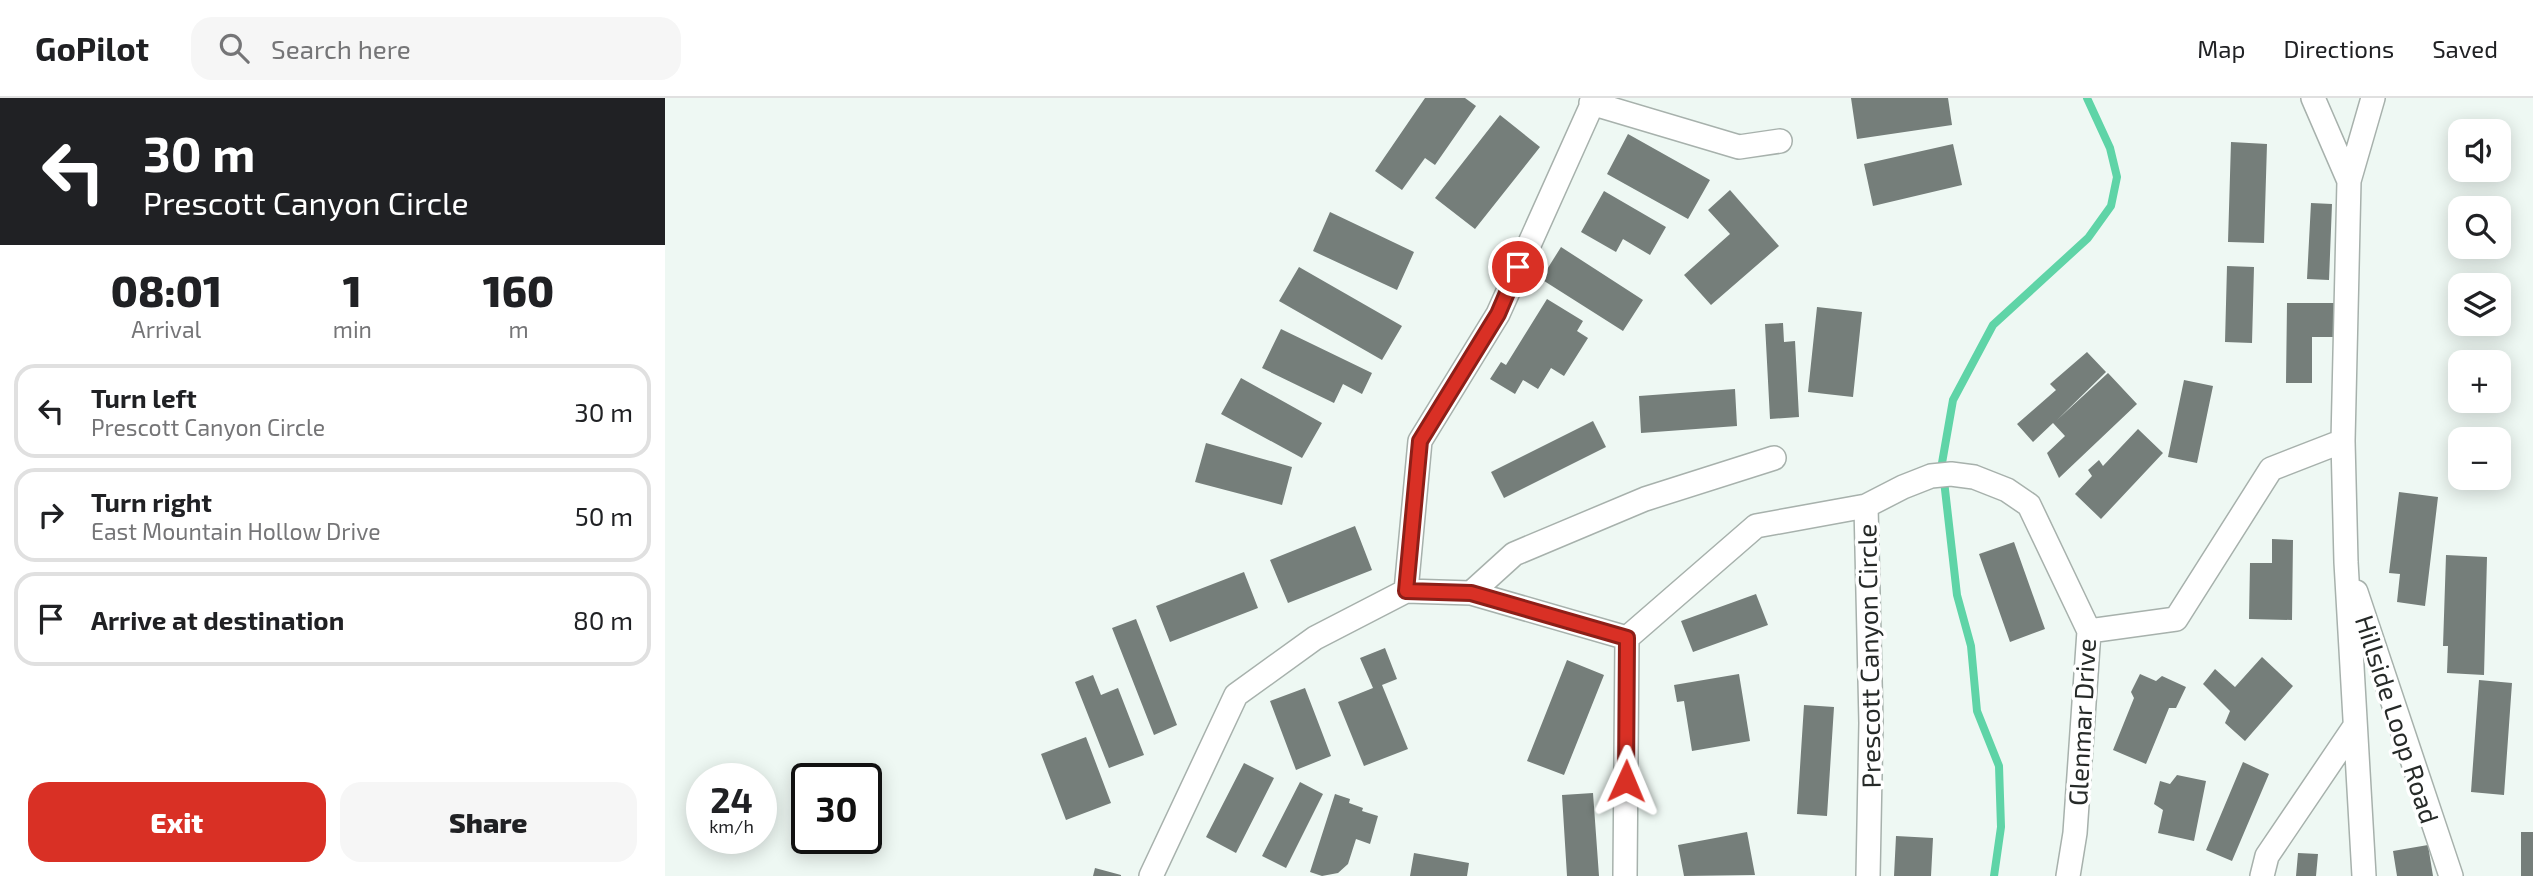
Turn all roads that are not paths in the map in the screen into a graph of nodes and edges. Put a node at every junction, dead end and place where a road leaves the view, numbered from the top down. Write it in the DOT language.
graph roads {
  1 [pos="2313,98"];
  2 [pos="2373,98"];
  3 [pos="1593,101"];
  4 [pos="1780,141"];
  5 [pos="2349,181"];
  6 [pos="2343,441"];
  7 [pos="1774,458"];
  8 [pos="1866,506"];
  9 [pos="2346,562"];
  10 [pos="1406,591"];
  11 [pos="1471,593"];
  12 [pos="2089,631"];
  13 [pos="1627,638"];
  14 [pos="2355,726"];
  15 [pos="1157,875"];
  16 [pos="1625,876"];
  17 [pos="1868,876"];
  18 [pos="2068,876"];
  19 [pos="2262,876"];
  20 [pos="2364,876"];
  21 [pos="2451,876"];
  1 -- 5 [label="street"];
  2 -- 5 [label="street"];
  3 -- 4 [label="street"];
  3 -- 10 [label="street"];
  5 -- 6 [label="street, Hillside Loop Road"];
  6 -- 9 [label="street, Hillside Loop Road"];
  6 -- 12 [label="street"];
  7 -- 11 [label="street"];
  8 -- 12 [label="street, Glenmar Drive"];
  8 -- 13 [label="street, Prescott Canyon Circle"];
  8 -- 17 [label="street, Prescott Canyon Circle"];
  9 -- 14 [label="street, Hillside Loop Road"];
  9 -- 21 [label="street, Hillside Loop Road"];
  10 -- 11 [label="street"];
  10 -- 15 [label="street"];
  11 -- 13 [label="street"];
  12 -- 18 [label="street, Glenmar Drive"];
  13 -- 16 [label="street"];
  14 -- 19 [label="street"];
  14 -- 20 [label="street, Hillside Loop Road"];
}
